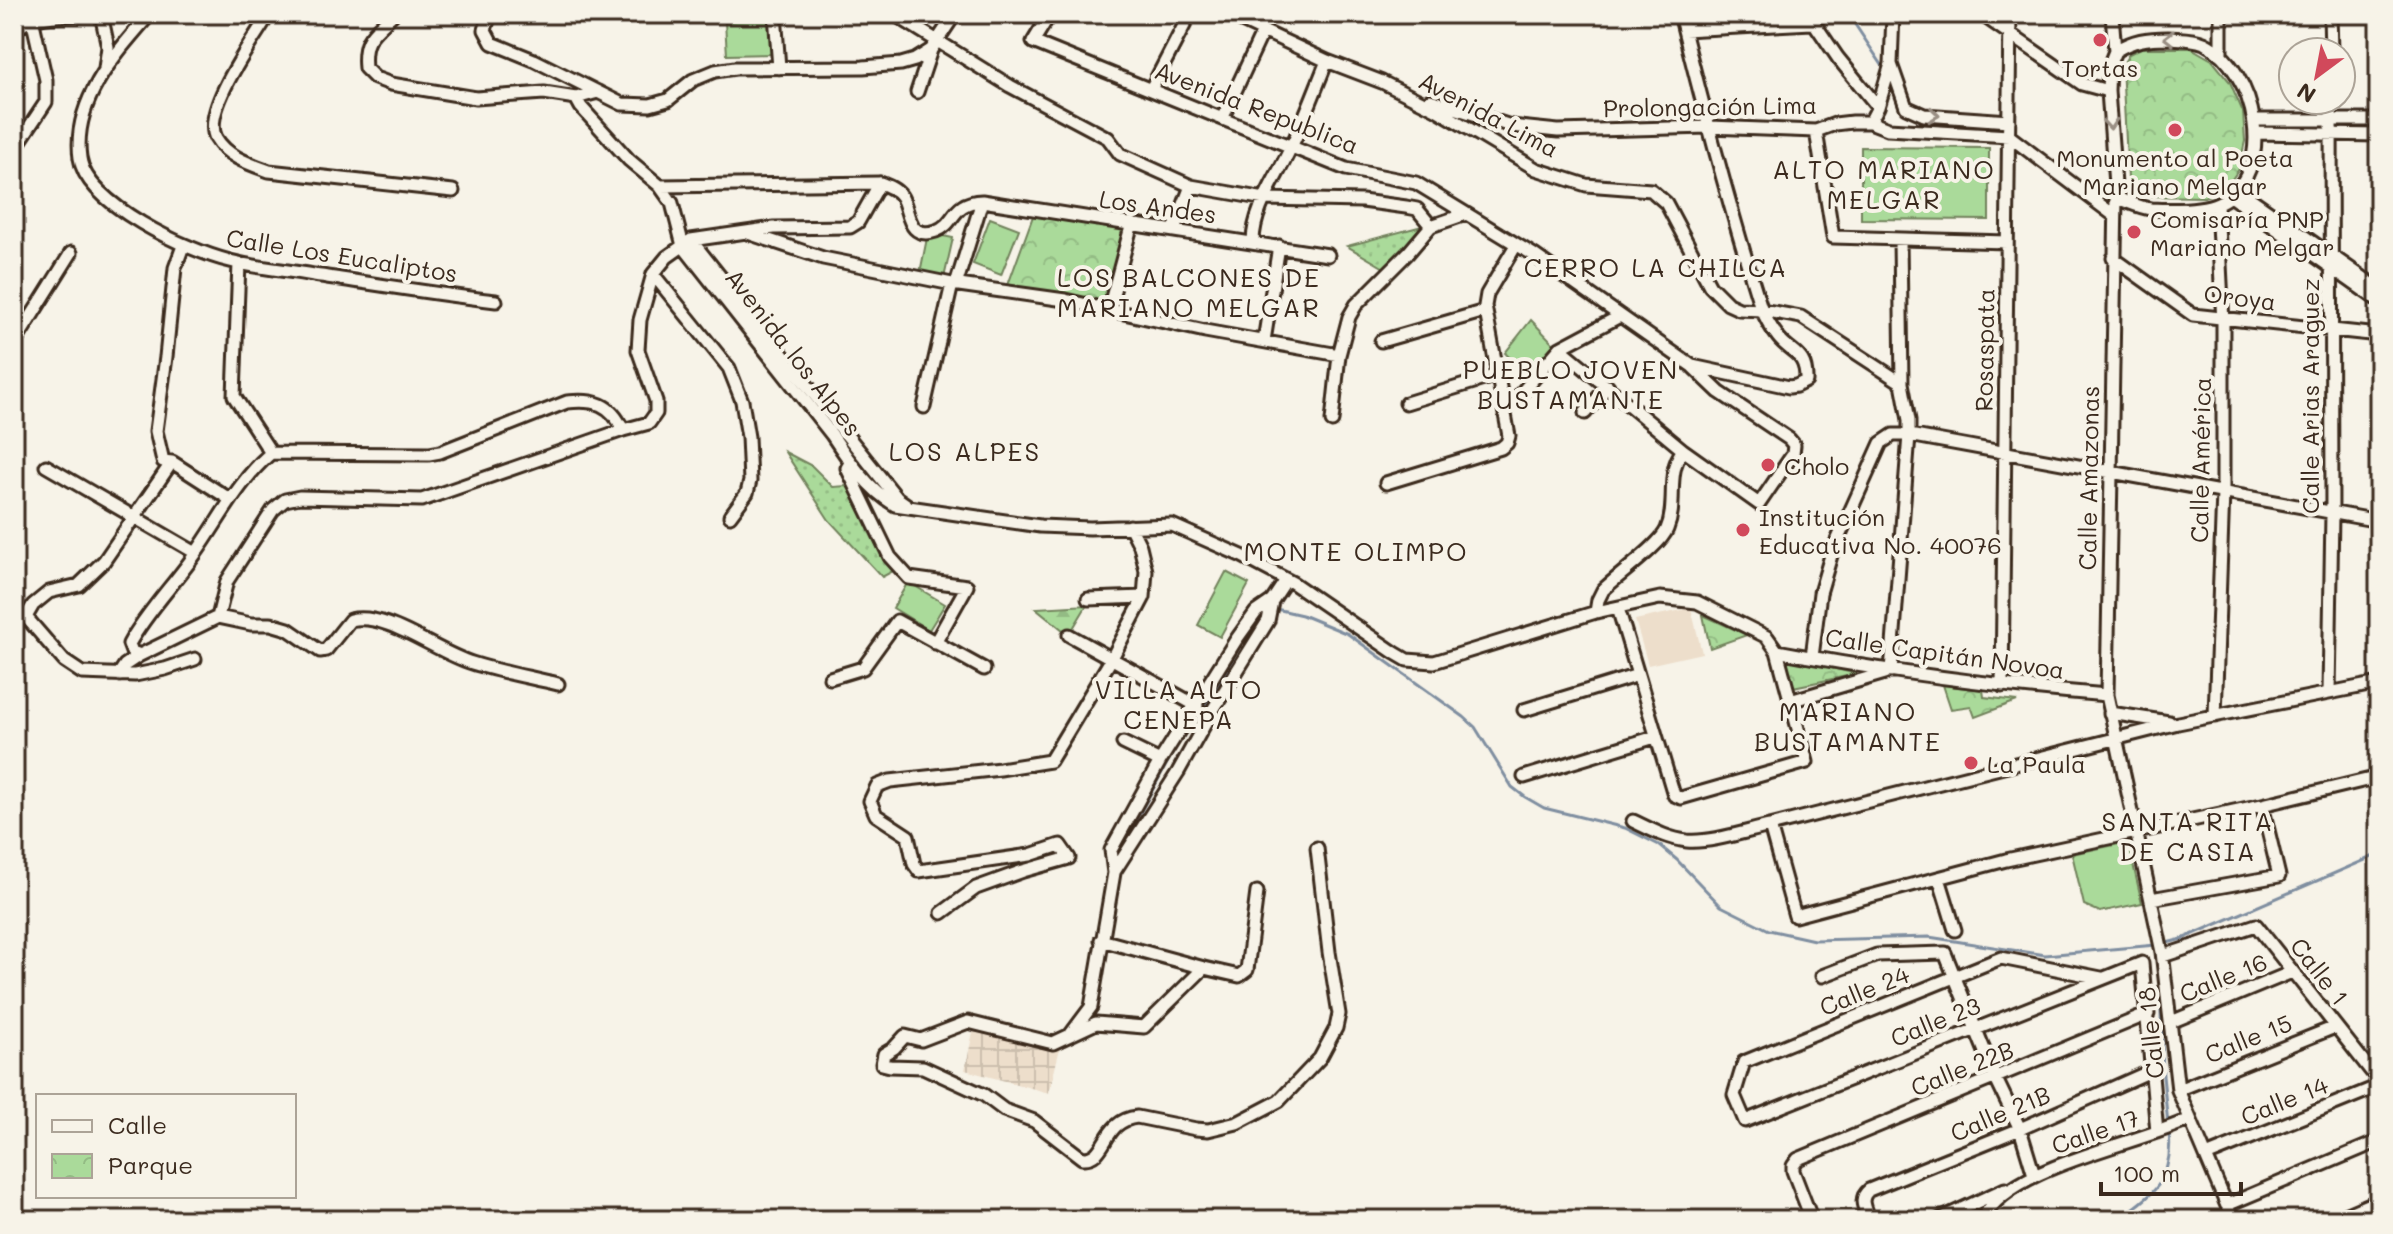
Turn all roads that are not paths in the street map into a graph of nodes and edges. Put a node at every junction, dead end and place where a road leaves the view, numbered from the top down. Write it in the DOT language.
graph roads {
  1 [pos="81,14"];
  2 [pos="101,14"];
  3 [pos="150,14"];
  4 [pos="269,14"];
  5 [pos="393,14"];
  6 [pos="490,14"];
  7 [pos="775,14"];
  8 [pos="894,14"];
  9 [pos="955,14"];
  10 [pos="1050,14"];
  11 [pos="1190,14"];
  12 [pos="1227,14"];
  13 [pos="1680,14"];
  14 [pos="1893,14"];
  15 [pos="1981,14"];
  16 [pos="2010,14"];
  17 [pos="2112,14"];
  18 [pos="2221,14"];
  19 [pos="2330,14"];
  20 [pos="1810,18"];
  21 [pos="23,22"];
  22 [pos="1684,30"];
  23 [pos="1263,31"];
  24 [pos="2011,34"];
  25 [pos="2331,36"];
  26 [pos="934,46"];
  27 [pos="2115,51"];
  28 [pos="2221,54"];
  29 [pos="1327,61"];
  30 [pos="1891,64"];
  31 [pos="779,68"];
  32 [pos="105,70"];
  33 [pos="1382,82"];
  34 [pos="1151,89"];
  35 [pos="2108,91"];
  36 [pos="598,92"];
  37 [pos="917,92"];
  38 [pos="576,98"];
  39 [pos="1878,107"];
  40 [pos="2331,116"];
  41 [pos="1223,117"];
  42 [pos="2255,120"];
  43 [pos="2379,120"];
  44 [pos="2009,121"];
  45 [pos="2331,121"];
  46 [pos="1870,122"];
  47 [pos="1709,127"];
  48 [pos="1816,131"];
  49 [pos="2256,133"];
  50 [pos="2331,135"];
  51 [pos="2379,135"];
  52 [pos="2009,136"];
  53 [pos="1291,147"];
  54 [pos="14,150"];
  55 [pos="880,183"];
  56 [pos="660,186"];
  57 [pos="1191,186"];
  58 [pos="453,191"];
  59 [pos="2234,192"];
  60 [pos="2116,198"];
  61 [pos="1265,199"];
  62 [pos="982,201"];
  63 [pos="2217,204"];
  64 [pos="1466,214"];
  65 [pos="2115,216"];
  66 [pos="1132,223"];
  67 [pos="1431,226"];
  68 [pos="1174,230"];
  69 [pos="748,233"];
  70 [pos="1900,240"];
  71 [pos="1253,242"];
  72 [pos="2007,242"];
  73 [pos="687,243"];
  74 [pos="1516,245"];
  75 [pos="183,246"];
  76 [pos="1279,246"];
  77 [pos="71,253"];
  78 [pos="1328,255"];
  79 [pos="2113,258"];
  80 [pos="2331,261"];
  81 [pos="239,263"];
  82 [pos="653,274"];
  83 [pos="954,284"];
  84 [pos="2379,289"];
  85 [pos="496,301"];
  86 [pos="2379,301"];
  87 [pos="1109,309"];
  88 [pos="1762,310"];
  89 [pos="1485,311"];
  90 [pos="1620,316"];
  91 [pos="2223,318"];
  92 [pos="2331,330"];
  93 [pos="2379,335"];
  94 [pos="1264,341"];
  95 [pos="1381,341"];
  96 [pos="14,344"];
  97 [pos="1560,348"];
  98 [pos="1339,355"];
  99 [pos="1692,366"];
  100 [pos="1497,375"];
  101 [pos="1902,383"];
  102 [pos="1608,386"];
  103 [pos="1406,403"];
  104 [pos="1503,403"];
  105 [pos="924,407"];
  106 [pos="1585,413"];
  107 [pos="1332,421"];
  108 [pos="623,430"];
  109 [pos="1909,435"];
  110 [pos="1683,450"];
  111 [pos="2005,452"];
  112 [pos="271,453"];
  113 [pos="172,462"];
  114 [pos="850,462"];
  115 [pos="46,466"];
  116 [pos="2111,472"];
  117 [pos="1386,483"];
  118 [pos="2223,492"];
  119 [pos="231,500"];
  120 [pos="910,508"];
  121 [pos="2332,513"];
  122 [pos="730,516"];
  123 [pos="133,517"];
  124 [pos="2379,521"];
  125 [pos="1130,526"];
  126 [pos="196,553"];
  127 [pos="1286,580"];
  128 [pos="1144,597"];
  129 [pos="1088,599"];
  130 [pos="1272,608"];
  131 [pos="1618,608"];
  132 [pos="1596,612"];
  133 [pos="218,617"];
  134 [pos="1069,635"];
  135 [pos="935,643"];
  136 [pos="1777,651"];
  137 [pos="140,655"];
  138 [pos="1812,657"];
  139 [pos="1112,658"];
  140 [pos="195,659"];
  141 [pos="984,669"];
  142 [pos="1891,671"];
  143 [pos="120,675"];
  144 [pos="1638,675"];
  145 [pos="830,678"];
  146 [pos="2379,683"];
  147 [pos="558,684"];
  148 [pos="2002,686"];
  149 [pos="2329,692"];
  150 [pos="2107,695"];
  151 [pos="1790,701"];
  152 [pos="1197,706"];
  153 [pos="1524,710"];
  154 [pos="2110,713"];
  155 [pos="2215,716"];
  156 [pos="2178,723"];
  157 [pos="1655,737"];
  158 [pos="2115,739"];
  159 [pos="1123,743"];
  160 [pos="1160,761"];
  161 [pos="1524,777"];
  162 [pos="2379,777"];
  163 [pos="2262,805"];
  164 [pos="1633,821"];
  165 [pos="1770,826"];
  166 [pos="2136,832"];
  167 [pos="1317,848"];
  168 [pos="1114,873"];
  169 [pos="1939,878"];
  170 [pos="1257,892"];
  171 [pos="2151,899"];
  172 [pos="942,913"];
  173 [pos="1955,930"];
  174 [pos="1101,940"];
  175 [pos="2162,949"];
  176 [pos="2142,963"];
  177 [pos="1204,968"];
  178 [pos="2292,972"];
  179 [pos="1822,976"];
  180 [pos="1955,976"];
  181 [pos="2101,978"];
  182 [pos="2148,1014"];
  183 [pos="2171,1022"];
  184 [pos="2335,1027"];
  185 [pos="1975,1029"];
  186 [pos="1070,1035"];
  187 [pos="2153,1070"];
  188 [pos="1996,1079"];
  189 [pos="2379,1083"];
  190 [pos="2178,1090"];
  191 [pos="1745,1121"];
  192 [pos="2186,1122"];
  193 [pos="2020,1129"];
  194 [pos="2161,1131"];
  195 [pos="2379,1141"];
  196 [pos="2206,1156"];
  197 [pos="2034,1175"];
  198 [pos="2379,1200"];
  199 [pos="2227,1205"];
  200 [pos="1812,1220"];
  201 [pos="1869,1220"];
  202 [pos="1938,1220"];
  203 [pos="1982,1220"];
  204 [pos="2233,1220"];
  205 [pos="2333,1220"];
  1 -- 21 [label="street"];
  2 -- 32 [label="street"];
  3 -- 32 [label="street"];
  4 -- 58 [label="street"];
  5 -- 38 [label="street"];
  6 -- 36 [label="street"];
  7 -- 31 [label="street"];
  8 -- 26 [label="street"];
  9 -- 26 [label="street"];
  10 -- 34 [label="street, Avenida Republica"];
  11 -- 34 [label="street"];
  12 -- 23 [label="street, Avenida Lima"];
  13 -- 22 [label="street"];
  14 -- 30 [label="street"];
  15 -- 24 [label="street"];
  16 -- 24 [label="street, Rosaspata"];
  17 -- 27 [label="street, Calle Amazonas"];
  18 -- 28 [label="street"];
  19 -- 25 [label="street"];
  20 -- 22 [label="street"];
  20 -- 39 [label="street"];
  21 -- 54 [label="street"];
  22 -- 47 [label="street"];
  23 -- 29 [label="street, Avenida Lima"];
  23 -- 41 [label="street"];
  24 -- 35 [label="street"];
  24 -- 44 [label="street, Rosaspata"];
  26 -- 31 [label="street"];
  26 -- 37 [label="street"];
  26 -- 57 [label="street"];
  28 -- 27 [label="street, one-way"];
  27 -- 35 [label="street, Calle Amazonas"];
  28 -- 42 [label="street"];
  29 -- 33 [label="street, Avenida Lima"];
  29 -- 53 [label="street"];
  30 -- 39 [label="street"];
  30 -- 44 [label="street, one-way"];
  31 -- 36 [label="street"];
  32 -- 75 [label="street, Calle Los Eucaliptos"];
  33 -- 47 [label="street, Prolongación Lima"];
  33 -- 88 [label="street, Avenida Lima"];
  34 -- 41 [label="street, Avenida Republica"];
  35 -- 60 [label="street, Calle Amazonas, one-way"];
  36 -- 38 [label="street"];
  38 -- 56 [label="street"];
  39 -- 46 [label="street"];
  40 -- 45 [label="street, Calle Arias Araguez"];
  41 -- 53 [label="street, Avenida Republica"];
  42 -- 45 [label="street"];
  42 -- 49 [label="street"];
  43 -- 45 [label="street"];
  44 -- 52 [label="street, Rosaspata"];
  45 -- 50 [label="street, Calle Arias Araguez"];
  46 -- 48 [label="street, Prolongación Lima"];
  46 -- 52 [label="street, Prolongación Lima"];
  47 -- 48 [label="street, Prolongación Lima"];
  47 -- 88 [label="street"];
  48 -- 70 [label="street"];
  49 -- 50 [label="street"];
  49 -- 59 [label="street"];
  50 -- 51 [label="street"];
  50 -- 80 [label="street, Calle Arias Araguez"];
  52 -- 65 [label="street"];
  52 -- 72 [label="street, Rosaspata"];
  53 -- 61 [label="street"];
  53 -- 64 [label="street, Avenida Republica"];
  55 -- 56 [label="street"];
  55 -- 62 [label="street"];
  55 -- 69 [label="street"];
  56 -- 73 [label="street"];
  57 -- 61 [label="street"];
  57 -- 68 [label="street"];
  59 -- 63 [label="street"];
  59 -- 80 [label="street"];
  60 -- 63 [label="street"];
  60 -- 65 [label="street, Calle Amazonas"];
  61 -- 67 [label="street"];
  61 -- 71 [label="street"];
  62 -- 66 [label="street, Los Andes"];
  62 -- 83 [label="street"];
  63 -- 91 [label="street, Calle América"];
  64 -- 67 [label="street"];
  64 -- 74 [label="street, Avenida Republica"];
  65 -- 79 [label="street, Calle Amazonas"];
  66 -- 68 [label="street, Los Andes"];
  66 -- 87 [label="street"];
  67 -- 98 [label="street"];
  68 -- 71 [label="street, Los Andes"];
  69 -- 73 [label="street"];
  69 -- 83 [label="street"];
  70 -- 72 [label="street"];
  70 -- 101 [label="street"];
  71 -- 76 [label="street, Los Andes"];
  72 -- 111 [label="street, Rosaspata"];
  73 -- 82 [label="street"];
  73 -- 114 [label="street, Avenida los Alpes"];
  73 -- 120 [label="street, Avenida los Alpes"];
  74 -- 89 [label="street"];
  74 -- 90 [label="street, Avenida Republica"];
  75 -- 81 [label="street, Calle Los Eucaliptos"];
  75 -- 113 [label="street"];
  76 -- 78 [label="street, Los Andes"];
  76 -- 94 [label="street"];
  77 -- 96 [label="street"];
  79 -- 91 [label="street, Oroya"];
  79 -- 116 [label="street, Calle Amazonas"];
  80 -- 84 [label="street"];
  80 -- 86 [label="street"];
  80 -- 92 [label="street, Calle Arias Araguez"];
  81 -- 85 [label="street, Calle Los Eucaliptos"];
  81 -- 112 [label="street"];
  82 -- 108 [label="street"];
  82 -- 122 [label="street"];
  83 -- 87 [label="street"];
  83 -- 105 [label="street"];
  87 -- 94 [label="street"];
  88 -- 99 [label="street, Avenida Republica"];
  88 -- 101 [label="street, Avenida Lima"];
  89 -- 95 [label="street"];
  89 -- 100 [label="street"];
  90 -- 97 [label="street"];
  90 -- 99 [label="street, Avenida Republica"];
  91 -- 92 [label="street, Oroya"];
  91 -- 118 [label="street, Calle América"];
  92 -- 93 [label="street, Oroya"];
  92 -- 121 [label="street, Calle Arias Araguez"];
  94 -- 98 [label="street"];
  97 -- 102 [label="street"];
  97 -- 104 [label="street"];
  98 -- 107 [label="street"];
  99 -- 110 [label="street"];
  100 -- 103 [label="street"];
  100 -- 104 [label="street"];
  101 -- 109 [label="street"];
  102 -- 106 [label="street"];
  102 -- 110 [label="street"];
  104 -- 117 [label="street"];
  108 -- 112 [label="street"];
  108 -- 133 [label="street"];
  109 -- 111 [label="street"];
  109 -- 138 [label="street"];
  109 -- 142 [label="street"];
  110 -- 132 [label="street"];
  111 -- 116 [label="street"];
  111 -- 148 [label="street, Rosaspata"];
  112 -- 119 [label="street"];
  113 -- 119 [label="street"];
  113 -- 123 [label="street"];
  114 -- 120 [label="street, Avenida los Alpes"];
  114 -- 135 [label="street"];
  115 -- 123 [label="street"];
  116 -- 118 [label="street"];
  116 -- 150 [label="street, Calle Amazonas"];
  118 -- 121 [label="street"];
  118 -- 155 [label="street, Calle América"];
  119 -- 126 [label="street"];
  120 -- 125 [label="street, Avenida los Alpes"];
  121 -- 124 [label="street"];
  121 -- 149 [label="street, Calle Arias Araguez"];
  123 -- 126 [label="street"];
  123 -- 143 [label="street"];
  125 -- 127 [label="street, Avenida los Alpes"];
  125 -- 128 [label="street"];
  126 -- 137 [label="street"];
  127 -- 130 [label="street"];
  127 -- 132 [label="street, Avenida los Alpes"];
  128 -- 129 [label="street"];
  128 -- 139 [label="street"];
  130 -- 152 [label="street"];
  130 -- 168 [label="street"];
  131 -- 132 [label="street, Avenida los Alpes"];
  131 -- 136 [label="street, Avenida los Alpes"];
  131 -- 144 [label="street"];
  133 -- 137 [label="street"];
  133 -- 147 [label="street"];
  134 -- 139 [label="street"];
  135 -- 141 [label="street"];
  135 -- 145 [label="street"];
  136 -- 138 [label="street, Calle Capitán Novoa"];
  136 -- 151 [label="street"];
  137 -- 143 [label="street"];
  138 -- 142 [label="street, Calle Capitán Novoa"];
  139 -- 152 [label="street"];
  139 -- 172 [label="street"];
  140 -- 143 [label="street"];
  142 -- 148 [label="street, Calle Capitán Novoa"];
  142 -- 151 [label="street"];
  144 -- 153 [label="street"];
  144 -- 157 [label="street"];
  146 -- 149 [label="street"];
  148 -- 150 [label="street, Calle Capitán Novoa"];
  149 -- 155 [label="street"];
  150 -- 154 [label="street, Calle Amazonas"];
  151 -- 157 [label="street"];
  152 -- 160 [label="street"];
  154 -- 156 [label="street"];
  154 -- 158 [label="street, Calle Amazonas"];
  155 -- 156 [label="street"];
  156 -- 158 [label="street"];
  157 -- 161 [label="street"];
  158 -- 165 [label="street"];
  158 -- 166 [label="street, Calle Amazonas"];
  159 -- 160 [label="street"];
  160 -- 168 [label="street"];
  162 -- 163 [label="street"];
  163 -- 166 [label="street"];
  163 -- 171 [label="street"];
  164 -- 165 [label="street"];
  165 -- 169 [label="street"];
  166 -- 169 [label="street"];
  166 -- 171 [label="street, Calle Amazonas"];
  167 -- 186 [label="street"];
  168 -- 174 [label="street"];
  169 -- 173 [label="street"];
  170 -- 177 [label="street"];
  171 -- 175 [label="street, Calle Amazonas"];
  174 -- 177 [label="street"];
  174 -- 186 [label="street"];
  175 -- 178 [label="street, Calle 1"];
  175 -- 183 [label="street, Calle 18"];
  176 -- 181 [label="street, Calle 23"];
  176 -- 182 [label="street, Calle 18"];
  177 -- 186 [label="street"];
  178 -- 183 [label="street, Calle 16"];
  178 -- 184 [label="street, Calle 1"];
  179 -- 180 [label="street"];
  180 -- 181 [label="street, Calle 24"];
  180 -- 185 [label="street"];
  180 -- 191 [label="street, Calle 24"];
  181 -- 185 [label="street, Calle 23"];
  182 -- 187 [label="street, Calle 18"];
  182 -- 188 [label="street, Calle 22B"];
  183 -- 190 [label="street, Calle 18"];
  184 -- 189 [label="street, Calle 1"];
  184 -- 190 [label="street, Calle 15"];
  185 -- 188 [label="street"];
  185 -- 191 [label="street, Calle 23"];
  187 -- 193 [label="street, Calle 21B"];
  187 -- 194 [label="street, Calle 18"];
  188 -- 193 [label="street"];
  188 -- 200 [label="street, Calle 22B"];
  189 -- 196 [label="street, Calle 14"];
  190 -- 192 [label="street, Calle 18"];
  192 -- 194 [label="street, Calle 17"];
  192 -- 196 [label="street, Calle 18"];
  193 -- 197 [label="street"];
  193 -- 201 [label="street, Calle 21B"];
  194 -- 197 [label="street, Calle 17"];
  195 -- 199 [label="street"];
  196 -- 199 [label="street, Calle 18"];
  197 -- 202 [label="street"];
  197 -- 203 [label="street, Calle 17"];
  198 -- 205 [label="street"];
  199 -- 204 [label="street, Calle 18"];
}
